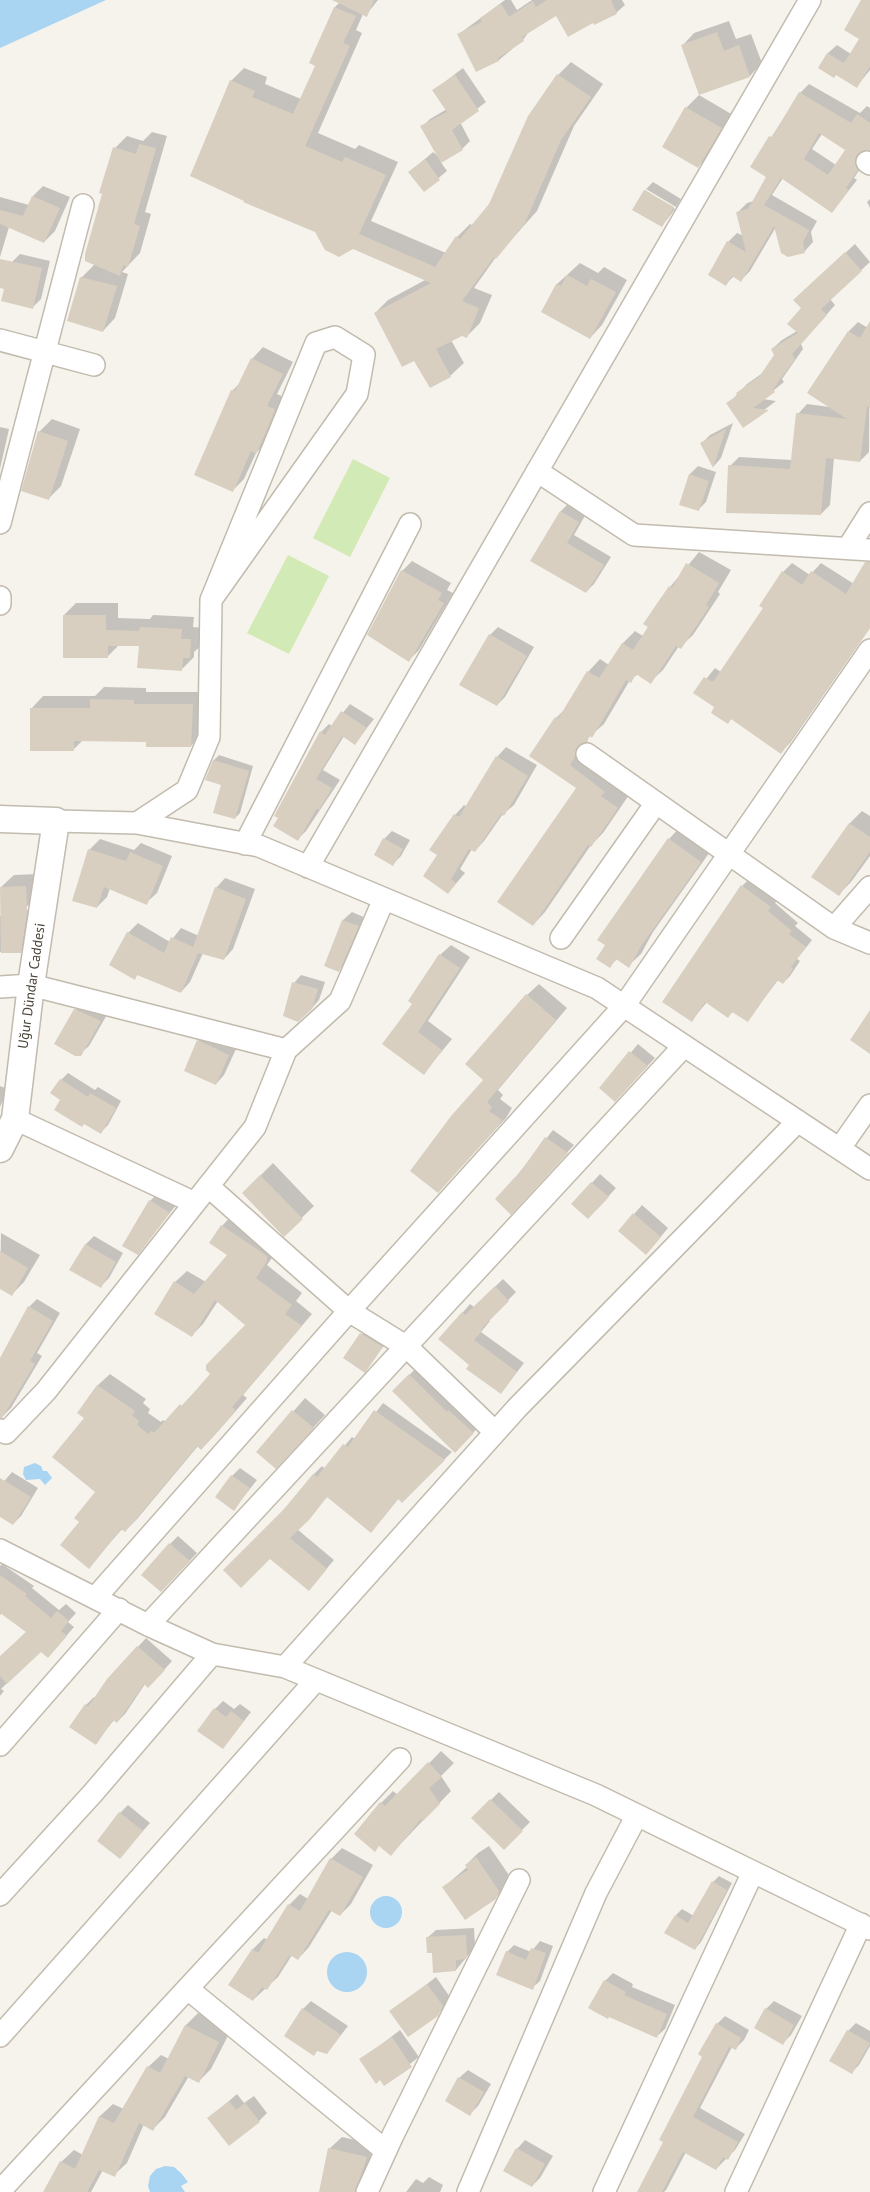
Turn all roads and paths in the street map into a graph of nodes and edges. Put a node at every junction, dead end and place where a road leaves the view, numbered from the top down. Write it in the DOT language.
graph roads {
  1 [pos="810,0"];
  2 [pos="83,205"];
  3 [pos="0,340"];
  4 [pos="44,350"];
  5 [pos="94,365"];
  6 [pos="537,471"];
  7 [pos="870,513"];
  8 [pos="0,523"];
  9 [pos="410,524"];
  10 [pos="848,548"];
  11 [pos="870,550"];
  12 [pos="0,597"];
  13 [pos="211,600"];
  14 [pos="0,604"];
  15 [pos="870,650"];
  16 [pos="587,754"];
  17 [pos="656,802"];
  18 [pos="0,819"];
  19 [pos="56,821"];
  20 [pos="137,822"];
  21 [pos="245,844"];
  22 [pos="729,854"];
  23 [pos="308,867"];
  24 [pos="870,886"];
  25 [pos="384,898"];
  26 [pos="834,928"];
  27 [pos="561,938"];
  28 [pos="870,943"];
  29 [pos="31,985"];
  30 [pos="0,988"];
  31 [pos="624,1006"];
  32 [pos="684,1046"];
  33 [pos="286,1050"];
  34 [pos="870,1105"];
  35 [pos="15,1119"];
  36 [pos="798,1121"];
  37 [pos="840,1148"];
  38 [pos="0,1149"];
  39 [pos="870,1168"];
  40 [pos="208,1186"];
  41 [pos="195,1203"];
  42 [pos="348,1310"];
  43 [pos="407,1347"];
  44 [pos="0,1430"];
  45 [pos="495,1432"];
  46 [pos="0,1550"];
  47 [pos="95,1598"];
  48 [pos="119,1610"];
  49 [pos="148,1625"];
  50 [pos="212,1654"];
  51 [pos="285,1667"];
  52 [pos="316,1680"];
  53 [pos="0,1745"];
  54 [pos="400,1759"];
  55 [pos="637,1815"];
  56 [pos="753,1872"];
  57 [pos="519,1880"];
  58 [pos="0,1895"];
  59 [pos="866,1927"];
  60 [pos="188,1989"];
  61 [pos="0,2036"];
  62 [pos="386,2151"];
  63 [pos="0,2191"];
  64 [pos="367,2192"];
  65 [pos="468,2192"];
  66 [pos="604,2192"];
  67 [pos="736,2192"];
  1 -- 6 [label="street"];
  2 -- 4 [label="street"];
  3 -- 4 [label="street"];
  4 -- 5 [label="street"];
  4 -- 8 [label="street"];
  6 -- 10 [label="street"];
  6 -- 23 [label="street"];
  7 -- 10 [label="street"];
  9 -- 21 [label="street"];
  10 -- 11 [label="street"];
  12 -- 14 [label="street"];
  13 -- 13 [label="street"];
  13 -- 20 [label="street"];
  15 -- 22 [label="street"];
  16 -- 17 [label="street"];
  17 -- 22 [label="street"];
  17 -- 27 [label="street"];
  18 -- 19 [label="street"];
  19 -- 20 [label="street"];
  19 -- 29 [label="street, Uğur Dündar Caddesi"];
  20 -- 21 [label="street"];
  21 -- 23 [label="street"];
  22 -- 26 [label="street"];
  22 -- 31 [label="street"];
  23 -- 25 [label="street"];
  24 -- 26 [label="street"];
  25 -- 31 [label="street"];
  25 -- 33 [label="street"];
  26 -- 28 [label="street"];
  29 -- 30 [label="street"];
  29 -- 33 [label="street"];
  29 -- 35 [label="street, Uğur Dündar Caddesi"];
  31 -- 32 [label="street"];
  31 -- 42 [label="street"];
  32 -- 36 [label="street"];
  32 -- 43 [label="street"];
  33 -- 40 [label="street"];
  34 -- 37 [label="street"];
  35 -- 38 [label="street, Uğur Dündar Caddesi"];
  35 -- 41 [label="street"];
  36 -- 37 [label="street"];
  36 -- 45 [label="street"];
  37 -- 39 [label="street"];
  40 -- 41 [label="street"];
  40 -- 42 [label="street"];
  41 -- 44 [label="street"];
  42 -- 43 [label="street"];
  42 -- 47 [label="street"];
  43 -- 45 [label="street"];
  43 -- 49 [label="street"];
  45 -- 51 [label="street"];
  46 -- 47 [label="street"];
  47 -- 48 [label="street"];
  48 -- 49 [label="street"];
  48 -- 53 [label="street"];
  49 -- 50 [label="street"];
  50 -- 51 [label="street"];
  50 -- 58 [label="street"];
  51 -- 52 [label="street"];
  52 -- 55 [label="street"];
  52 -- 61 [label="street"];
  54 -- 60 [label="street"];
  55 -- 56 [label="street"];
  55 -- 65 [label="street"];
  56 -- 59 [label="street"];
  56 -- 66 [label="street"];
  57 -- 62 [label="street"];
  59 -- 67 [label="street"];
  60 -- 62 [label="street"];
  60 -- 63 [label="street"];
  62 -- 64 [label="street"];
}
